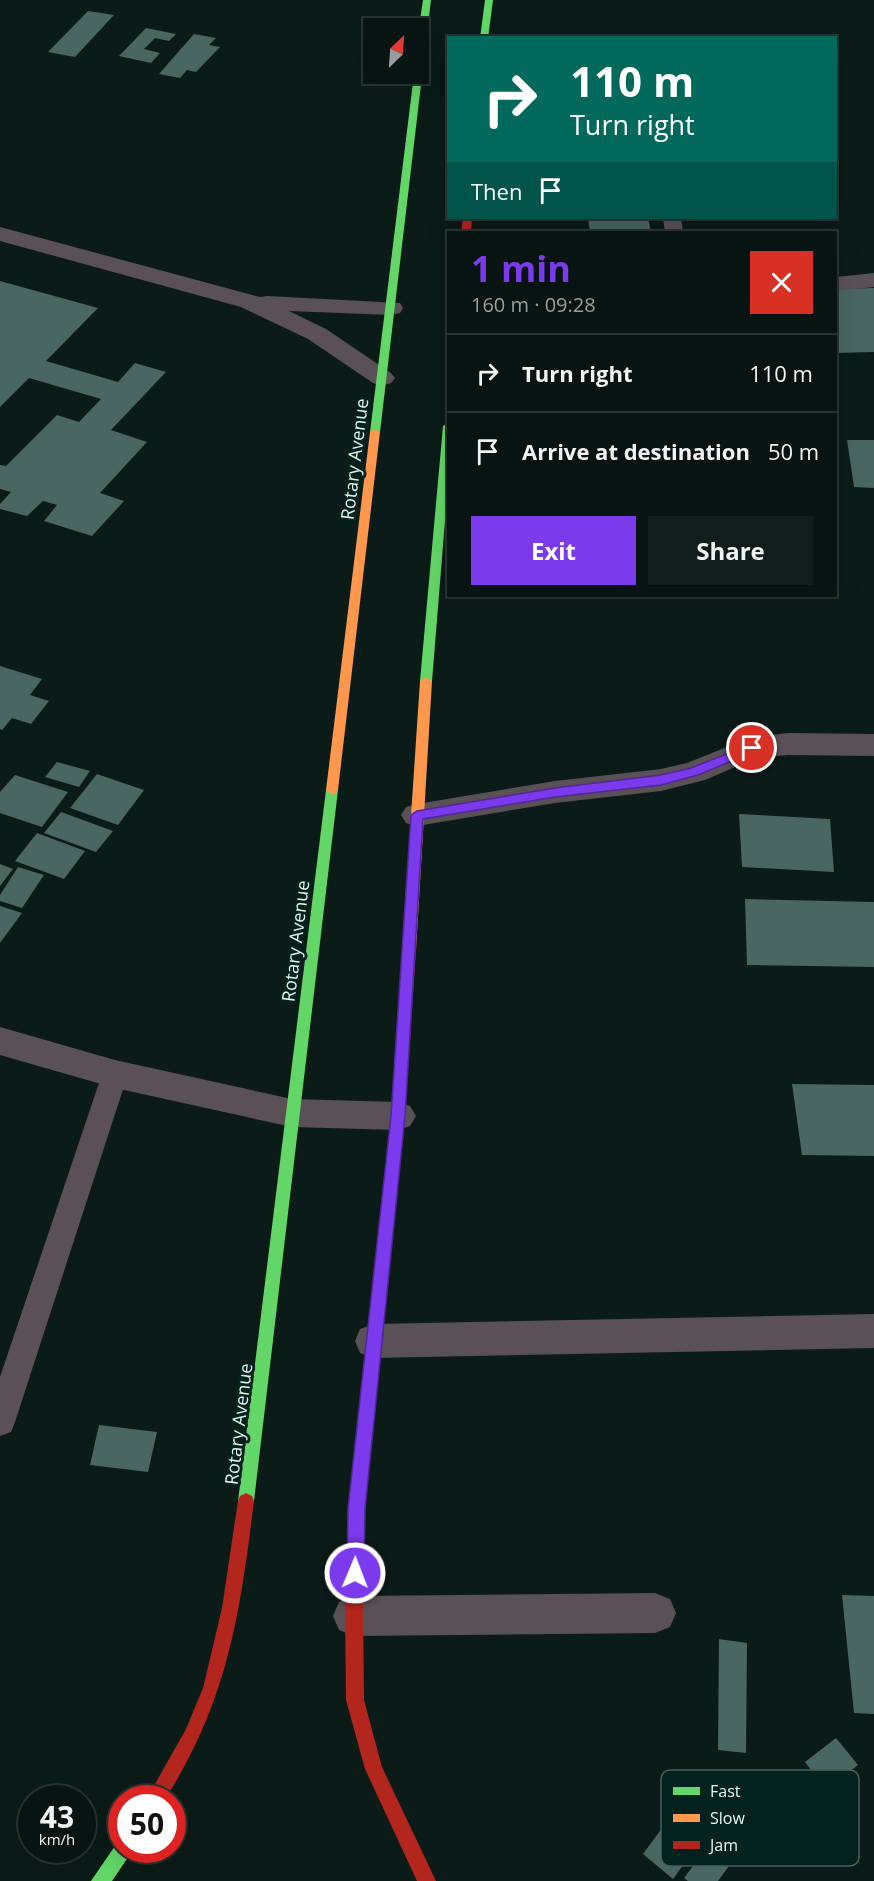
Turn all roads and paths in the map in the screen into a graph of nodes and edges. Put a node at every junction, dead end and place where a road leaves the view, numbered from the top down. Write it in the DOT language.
graph roads {
  1 [pos="427,0"];
  2 [pos="489,0"];
  3 [pos="425,18"];
  4 [pos="484,36"];
  5 [pos="417,84"];
  6 [pos="0,234"];
  7 [pos="874,280"];
  8 [pos="837,284"];
  9 [pos="250,302"];
  10 [pos="391,308"];
  11 [pos="382,378"];
  12 [pos="447,452"];
  13 [pos="444,531"];
  14 [pos="874,745"];
  15 [pos="417,815"];
  16 [pos="0,1041"];
  17 [pos="115,1074"];
  18 [pos="292,1113"];
  19 [pos="398,1116"];
  20 [pos="874,1331"];
  21 [pos="374,1341"];
  22 [pos="0,1422"];
  23 [pos="655,1613"];
  24 [pos="354,1616"];
  25 [pos="164,1785"];
  26 [pos="114,1863"];
  27 [pos="100,1881"];
  28 [pos="427,1881"];
  1 -- 3 [label="main road, Rotary Avenue"];
  2 -- 4 [label="main road"];
  5 -- 10 [label="main road, Rotary Avenue"];
  6 -- 9 [label="street"];
  7 -- 8 [label="street"];
  9 -- 10 [label="street"];
  9 -- 11 [label="street"];
  10 -- 11 [label="main road, Rotary Avenue"];
  11 -- 18 [label="main road, Rotary Avenue"];
  12 -- 13 [label="main road"];
  13 -- 15 [label="main road"];
  14 -- 15 [label="street"];
  15 -- 19 [label="main road"];
  16 -- 17 [label="street"];
  17 -- 18 [label="street"];
  17 -- 22 [label="lane"];
  18 -- 19 [label="street"];
  18 -- 25 [label="main road, Rotary Avenue"];
  19 -- 21 [label="main road"];
  20 -- 21 [label="street"];
  21 -- 24 [label="main road"];
  23 -- 24 [label="street"];
  24 -- 28 [label="main road"];
  26 -- 27 [label="main road"];
}
